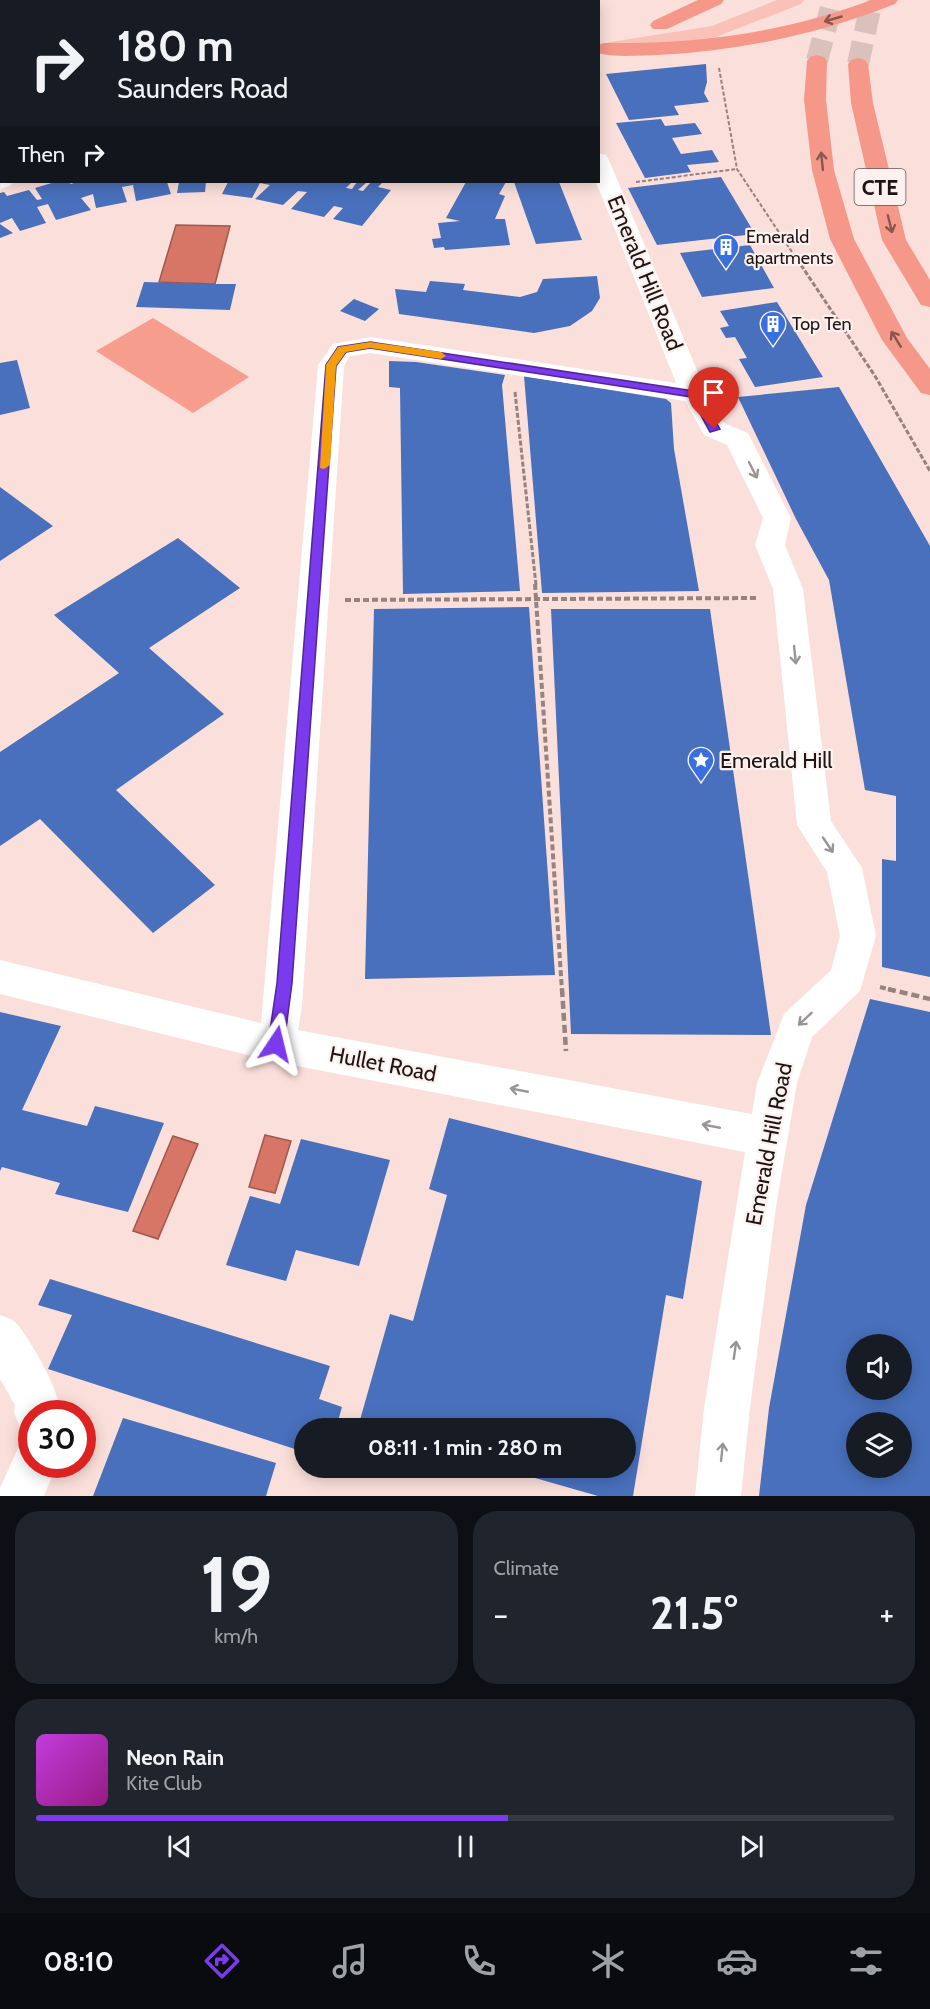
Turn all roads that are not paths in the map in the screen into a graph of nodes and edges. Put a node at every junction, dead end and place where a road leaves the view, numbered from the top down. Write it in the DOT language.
graph roads {
  1 [pos="698,0"];
  2 [pos="714,0"];
  3 [pos="794,0"];
  4 [pos="888,0"];
  5 [pos="660,25"];
  6 [pos="601,45"];
  7 [pos="817,61"];
  8 [pos="858,64"];
  9 [pos="600,165"];
  10 [pos="644,267"];
  11 [pos="930,300"];
  12 [pos="663,316"];
  13 [pos="930,387"];
  14 [pos="694,394"];
  15 [pos="0,977"];
  16 [pos="276,1044"];
  17 [pos="768,1137"];
  18 [pos="0,1337"];
  19 [pos="37,1400"];
  20 [pos="28,1478"];
  21 [pos="20,1496"];
  22 [pos="718,1496"];
  1 -- 5 [label="main road"];
  2 -- 5 [label="highway"];
  3 -- 6 [label="main road"];
  4 -- 6 [label="highway, one-way"];
  5 -- 6 [label="main road"];
  13 -- 7 [label="highway, CTE, one-way"];
  8 -- 11 [label="highway, CTE, one-way"];
  9 -- 10 [label="street, Emerald Hill Road"];
  10 -- 12 [label="street, Emerald Hill Road"];
  10 -- 12 [label="street"];
  12 -- 14 [label="street, Emerald Hill Road"];
  14 -- 16 [label="street"];
  14 -- 17 [label="street, Emerald Hill Road, one-way"];
  15 -- 16 [label="street, Hullet Road"];
  17 -- 16 [label="street, Hullet Road, one-way"];
  22 -- 17 [label="street, Emerald Hill Road, one-way"];
  18 -- 19 [label="street"];
  20 -- 21 [label="street"];
}
